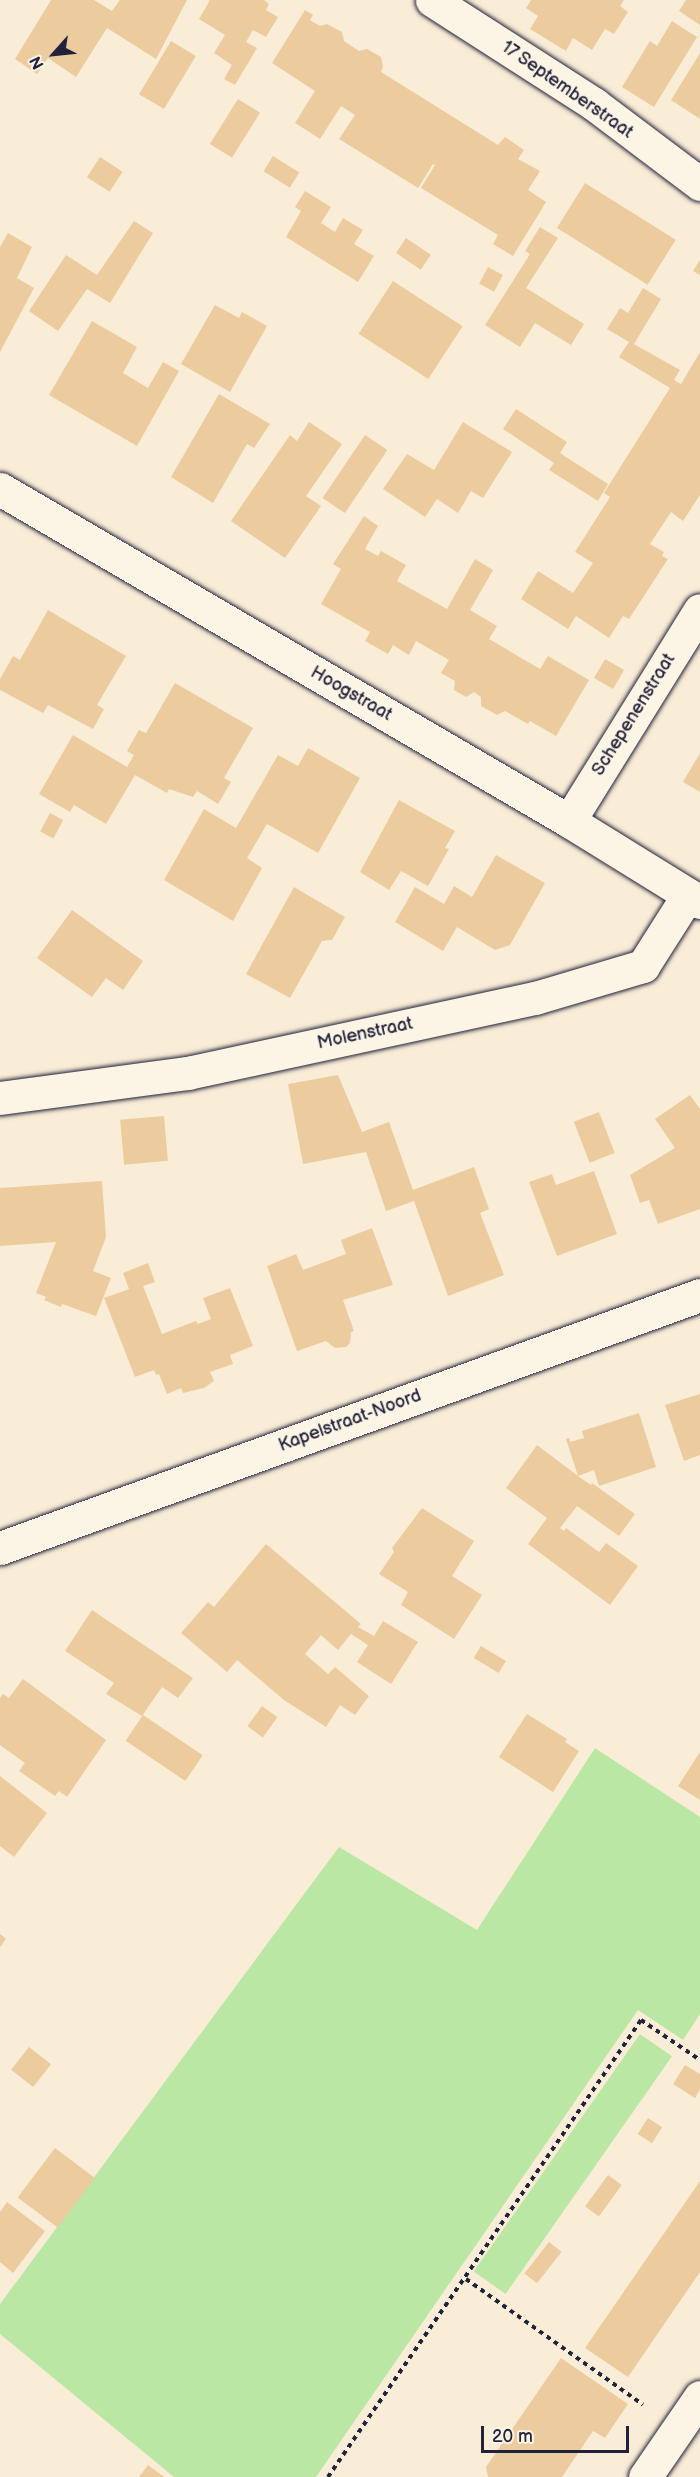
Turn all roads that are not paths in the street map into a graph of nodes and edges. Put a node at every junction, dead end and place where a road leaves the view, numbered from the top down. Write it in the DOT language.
graph roads {
  1 [pos="448,4"];
  2 [pos="700,184"];
  3 [pos="0,489"];
  4 [pos="700,610"];
  5 [pos="568,821"];
  6 [pos="694,898"];
  7 [pos="0,1098"];
  8 [pos="700,1295"];
  9 [pos="4,1550"];
  10 [pos="700,2397"];
  11 [pos="645,2477"];
  1 -- 2 [label="street, 17 Septemberstraat"];
  3 -- 5 [label="street, Hoogstraat"];
  4 -- 5 [label="street, Schepenenstraat"];
  5 -- 6 [label="street, Hoogstraat"];
  6 -- 7 [label="street, Molenstraat"];
  8 -- 9 [label="street, Kapelstraat-Noord"];
  10 -- 11 [label="street"];
}
